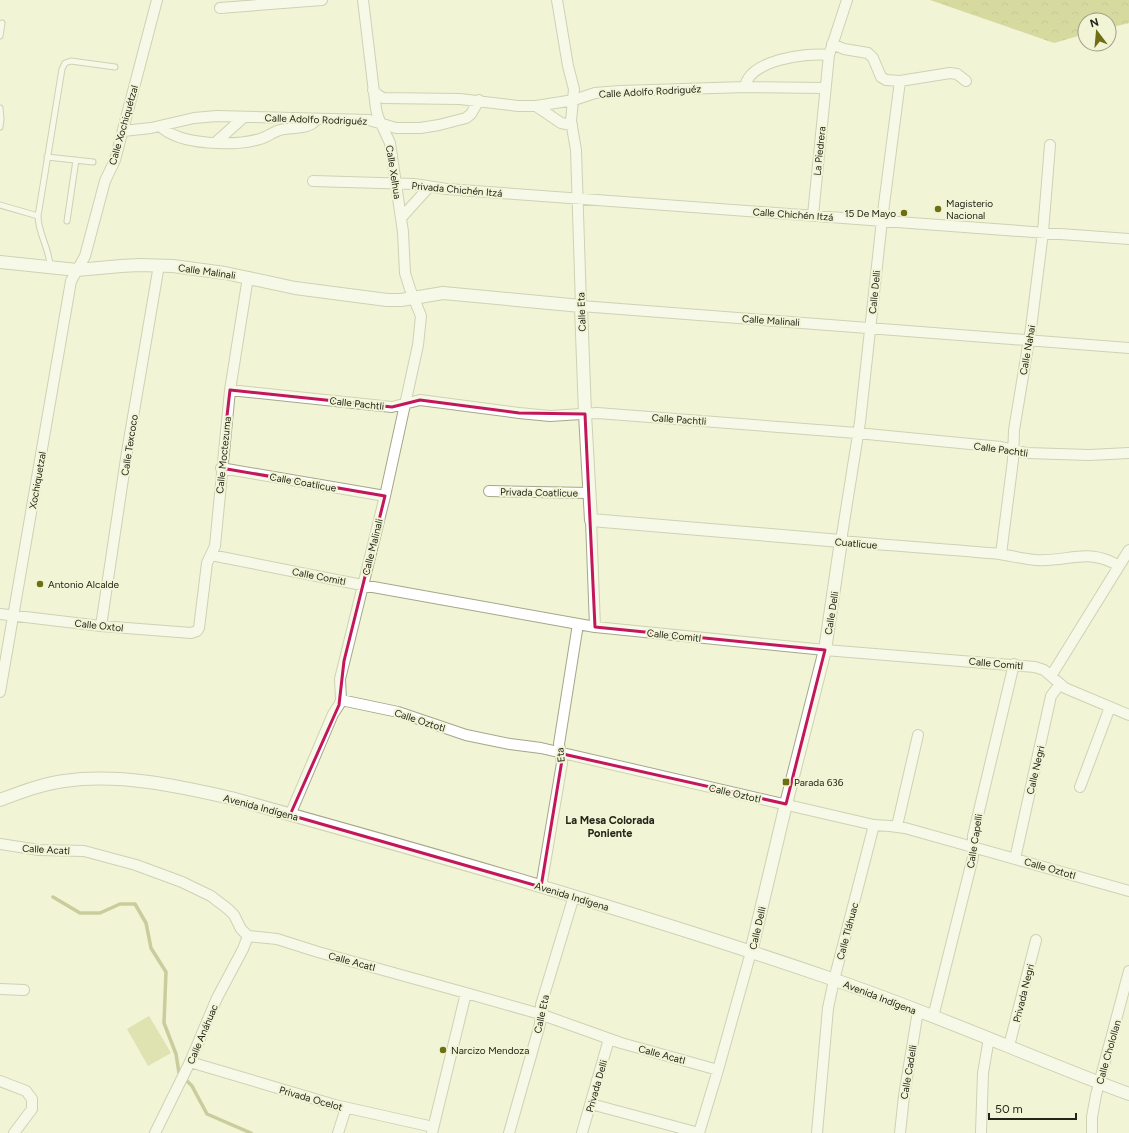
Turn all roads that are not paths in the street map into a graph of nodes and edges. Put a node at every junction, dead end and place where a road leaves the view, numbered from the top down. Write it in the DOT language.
graph roads {
  1 [pos="157,0"];
  2 [pos="322,0"];
  3 [pos="363,0"];
  4 [pos="557,0"];
  5 [pos="847,0"];
  6 [pos="277,2"];
  7 [pos="220,8"];
  8 [pos="2,23"];
  9 [pos="0,36"];
  10 [pos="832,44"];
  11 [pos="829,55"];
  12 [pos="115,67"];
  13 [pos="900,80"];
  14 [pos="966,81"];
  15 [pos="745,87"];
  16 [pos="825,88"];
  17 [pos="374,90"];
  18 [pos="479,100"];
  19 [pos="574,100"];
  20 [pos="536,106"];
  21 [pos="0,108"];
  22 [pos="244,117"];
  23 [pos="317,119"];
  24 [pos="380,124"];
  25 [pos="572,125"];
  26 [pos="160,126"];
  27 [pos="0,127"];
  28 [pos="123,131"];
  29 [pos="215,143"];
  30 [pos="1050,146"];
  31 [pos="47,157"];
  32 [pos="76,160"];
  33 [pos="93,162"];
  34 [pos="313,181"];
  35 [pos="396,184"];
  36 [pos="429,187"];
  37 [pos="578,198"];
  38 [pos="0,205"];
  39 [pos="813,215"];
  40 [pos="38,216"];
  41 [pos="401,218"];
  42 [pos="882,220"];
  43 [pos="68,221"];
  44 [pos="1044,232"];
  45 [pos="1129,239"];
  46 [pos="0,262"];
  47 [pos="159,266"];
  48 [pos="50,268"];
  49 [pos="77,270"];
  50 [pos="248,277"];
  51 [pos="414,298"];
  52 [pos="581,306"];
  53 [pos="870,328"];
  54 [pos="1029,340"];
  55 [pos="1129,348"];
  56 [pos="230,390"];
  57 [pos="404,404"];
  58 [pos="584,414"];
  59 [pos="857,434"];
  60 [pos="1013,450"];
  61 [pos="1129,453"];
  62 [pos="221,468"];
  63 [pos="489,491"];
  64 [pos="589,493"];
  65 [pos="385,496"];
  66 [pos="591,520"];
  67 [pos="841,542"];
  68 [pos="1129,550"];
  69 [pos="1001,554"];
  70 [pos="211,555"];
  71 [pos="1119,566"];
  72 [pos="362,585"];
  73 [pos="0,614"];
  74 [pos="14,615"];
  75 [pos="578,624"];
  76 [pos="101,626"];
  77 [pos="595,627"];
  78 [pos="197,631"];
  79 [pos="824,650"];
  80 [pos="1014,664"];
  81 [pos="1051,676"];
  82 [pos="1060,684"];
  83 [pos="0,692"];
  84 [pos="341,700"];
  85 [pos="1110,707"];
  86 [pos="1129,715"];
  87 [pos="918,735"];
  88 [pos="560,754"];
  89 [pos="1080,787"];
  90 [pos="0,800"];
  91 [pos="786,804"];
  92 [pos="290,815"];
  93 [pos="874,825"];
  94 [pos="897,826"];
  95 [pos="0,844"];
  96 [pos="973,847"];
  97 [pos="1015,858"];
  98 [pos="541,887"];
  99 [pos="1129,891"];
  100 [pos="574,896"];
  101 [pos="248,936"];
  102 [pos="1036,940"];
  103 [pos="751,952"];
  104 [pos="1129,971"];
  105 [pos="834,980"];
  106 [pos="1128,984"];
  107 [pos="0,989"];
  108 [pos="24,990"];
  109 [pos="466,993"];
  110 [pos="918,1012"];
  111 [pos="540,1014"];
  112 [pos="933,1017"];
  113 [pos="990,1038"];
  114 [pos="609,1039"];
  115 [pos="1009,1046"];
  116 [pos="190,1062"];
  117 [pos="718,1070"];
  118 [pos="0,1081"];
  119 [pos="1099,1083"];
  120 [pos="1129,1094"];
  121 [pos="591,1104"];
  122 [pos="346,1108"];
  123 [pos="433,1130"];
  124 [pos="14,1133"];
  125 [pos="155,1133"];
  126 [pos="338,1133"];
  127 [pos="509,1133"];
  128 [pos="582,1133"];
  129 [pos="699,1133"];
  130 [pos="816,1133"];
  131 [pos="900,1133"];
  132 [pos="981,1133"];
  133 [pos="1092,1133"];
  1 -- 28 [label="street, Calle Xochiquétzal"];
  2 -- 6 [label="street"];
  3 -- 17 [label="street, Calle Xelhua"];
  4 -- 19 [label="street, Calle Eta"];
  5 -- 10 [label="street"];
  6 -- 7 [label="street"];
  8 -- 9 [label="lane"];
  10 -- 11 [label="street"];
  10 -- 13 [label="street"];
  11 -- 15 [label="street"];
  11 -- 16 [label="street"];
  12 -- 31 [label="lane"];
  13 -- 14 [label="street"];
  13 -- 42 [label="street, Calle Delli"];
  15 -- 16 [label="street, Calle Adolfo Rodriguéz"];
  15 -- 19 [label="street, Calle Adolfo Rodriguéz"];
  16 -- 39 [label="street, La Piedrera"];
  17 -- 18 [label="street"];
  17 -- 24 [label="street, Calle Xelhua"];
  18 -- 20 [label="street, Calle Adolfo Rodriguéz"];
  18 -- 24 [label="street, Calle Adolfo Rodriguéz"];
  19 -- 20 [label="street, Calle Adolfo Rodriguéz"];
  19 -- 25 [label="street, Calle Eta"];
  20 -- 25 [label="street"];
  21 -- 27 [label="lane"];
  22 -- 23 [label="street, Calle Adolfo Rodriguéz"];
  22 -- 26 [label="street, Calle Adolfo Rodriguéz"];
  22 -- 29 [label="street"];
  23 -- 24 [label="street, Calle Adolfo Rodriguéz"];
  23 -- 29 [label="street"];
  24 -- 35 [label="street, Calle Xelhua"];
  25 -- 37 [label="street, Calle Eta"];
  26 -- 28 [label="street, Calle Adolfo Rodriguéz"];
  26 -- 29 [label="street"];
  28 -- 49 [label="street, Calle Xochiquétzal"];
  30 -- 44 [label="street, Calle Nahai"];
  31 -- 32 [label="lane"];
  31 -- 40 [label="lane"];
  32 -- 33 [label="lane"];
  32 -- 43 [label="lane"];
  34 -- 35 [label="street, Privada Chichén Itzá"];
  35 -- 36 [label="street, Privada Chichén Itzá"];
  35 -- 41 [label="street, Calle Xelhua"];
  36 -- 37 [label="street, Privada Chichén Itzá"];
  36 -- 41 [label="street"];
  37 -- 39 [label="street, Calle Chichén Itzá"];
  37 -- 52 [label="street, Calle Eta"];
  38 -- 40 [label="lane"];
  39 -- 42 [label="street, Calle Chichén Itzá"];
  40 -- 48 [label="lane"];
  41 -- 51 [label="street, Calle Xelhua"];
  42 -- 44 [label="street, Calle Chichén Itzá"];
  42 -- 53 [label="street, Calle Delli"];
  44 -- 45 [label="street, Calle Chichén Itzá"];
  44 -- 54 [label="street, Calle Nahai"];
  46 -- 48 [label="street, Calle Malinali"];
  47 -- 49 [label="street, Calle Malinali"];
  47 -- 50 [label="street, Calle Malinali"];
  47 -- 76 [label="street, Calle Texcoco"];
  48 -- 49 [label="street, Calle Malinali"];
  49 -- 74 [label="street, Xochiquetzal"];
  50 -- 51 [label="street, Calle Malinali"];
  50 -- 56 [label="street, Calle Moctezuma"];
  51 -- 52 [label="street, Calle Malinali"];
  51 -- 57 [label="street, Calle Malinali"];
  52 -- 53 [label="street, Calle Malinali"];
  52 -- 58 [label="street, Calle Eta"];
  53 -- 54 [label="street, Calle Malinali"];
  53 -- 59 [label="street, Calle Delli"];
  54 -- 55 [label="street, Calle Malinali"];
  54 -- 60 [label="street, Calle Nahai"];
  56 -- 57 [label="street, Calle Pachtli"];
  56 -- 62 [label="street, Calle Moctezuma"];
  57 -- 58 [label="street, Calle Pachtli"];
  57 -- 65 [label="street, Calle Malinali"];
  58 -- 59 [label="street, Calle Pachtli"];
  58 -- 64 [label="street, Calle Eta"];
  59 -- 60 [label="street, Calle Pachtli"];
  59 -- 67 [label="street, Calle Delli"];
  60 -- 61 [label="street, Calle Pachtli"];
  60 -- 69 [label="street, Calle Nahai"];
  62 -- 65 [label="street, Calle Coatlicue"];
  62 -- 70 [label="street, Calle Moctezuma"];
  63 -- 64 [label="street, Privada Coatlicue"];
  64 -- 66 [label="street, Calle Eta"];
  65 -- 72 [label="street, Calle Malinali"];
  66 -- 67 [label="street, Cuatlicue"];
  66 -- 77 [label="street, Calle Eta"];
  67 -- 69 [label="street, Cuatlicue"];
  67 -- 79 [label="street, Calle Delli"];
  68 -- 71 [label="street"];
  69 -- 71 [label="street, Cuatlicue"];
  70 -- 72 [label="street, Calle Comitl"];
  70 -- 78 [label="street, Calle Moctezuma"];
  71 -- 81 [label="street"];
  72 -- 75 [label="street, Calle Comitl"];
  72 -- 84 [label="street, Calle Malinali"];
  73 -- 74 [label="street, Calle Oxtol"];
  74 -- 76 [label="street, Calle Oxtol"];
  74 -- 83 [label="street, Xochiquetzal"];
  75 -- 77 [label="street, Calle Comitl"];
  75 -- 88 [label="street, Eta"];
  76 -- 78 [label="street, Calle Oxtol"];
  77 -- 79 [label="street, Calle Comitl"];
  79 -- 80 [label="street, Calle Comitl"];
  79 -- 91 [label="street, Calle Delli"];
  80 -- 81 [label="street, Calle Comitl"];
  80 -- 96 [label="street, Calle Capelli"];
  81 -- 82 [label="street, Calle Comitl"];
  82 -- 85 [label="street, Calle Comitl"];
  82 -- 97 [label="street, Calle Negri"];
  84 -- 88 [label="street, Calle Oztotl"];
  84 -- 92 [label="street"];
  85 -- 86 [label="street, Calle Comitl"];
  85 -- 89 [label="street"];
  87 -- 94 [label="street"];
  88 -- 91 [label="street, Calle Oztotl"];
  88 -- 98 [label="street, Eta"];
  90 -- 92 [label="street, Avenida Indígena"];
  91 -- 93 [label="street, Calle Oztotl"];
  91 -- 103 [label="street, Calle Delli"];
  92 -- 98 [label="street, Avenida Indígena"];
  93 -- 94 [label="street, Calle Oztotl"];
  93 -- 105 [label="street, Calle Tláhuac"];
  94 -- 96 [label="street, Calle Oztotl"];
  95 -- 101 [label="street, Calle Acatl"];
  96 -- 97 [label="street, Calle Oztotl"];
  96 -- 112 [label="street, Calle Capelli"];
  97 -- 99 [label="street, Calle Oztotl"];
  98 -- 100 [label="street, Avenida Indígena"];
  100 -- 103 [label="street, Avenida Indígena"];
  100 -- 111 [label="street, Calle Eta"];
  101 -- 109 [label="street, Calle Acatl"];
  101 -- 116 [label="street, Calle Anáhuac"];
  102 -- 115 [label="street, Privada Negri"];
  103 -- 105 [label="street, Avenida Indígena"];
  103 -- 117 [label="street, Calle Delli"];
  104 -- 106 [label="street, Calle Cholollan"];
  105 -- 110 [label="street, Avenida Indígena"];
  105 -- 130 [label="street, Calle Tláhuac"];
  106 -- 119 [label="street, Calle Cholollan"];
  107 -- 108 [label="street"];
  109 -- 111 [label="street, Calle Acatl"];
  109 -- 123 [label="street, Privada Ocelot"];
  110 -- 112 [label="street, Avenida Indígena"];
  110 -- 131 [label="street, Calle Cadelli"];
  111 -- 114 [label="street, Calle Acatl"];
  111 -- 127 [label="street, Calle Eta"];
  112 -- 113 [label="street, Avenida Indígena"];
  113 -- 115 [label="street, Avenida Indígena"];
  113 -- 132 [label="street"];
  114 -- 117 [label="street, Calle Acatl"];
  114 -- 121 [label="street, Privada Delli"];
  115 -- 119 [label="street, Avenida Indígena"];
  116 -- 122 [label="street, Privada Ocelot"];
  116 -- 125 [label="street, Calle Anáhuac"];
  117 -- 129 [label="street, Calle Delli"];
  118 -- 124 [label="street"];
  119 -- 120 [label="street, Avenida Indígena"];
  119 -- 133 [label="street, Calle Cholollan"];
  121 -- 128 [label="street, Privada Delli"];
  121 -- 129 [label="street"];
  122 -- 123 [label="street, Privada Ocelot"];
  122 -- 126 [label="street"];
}
